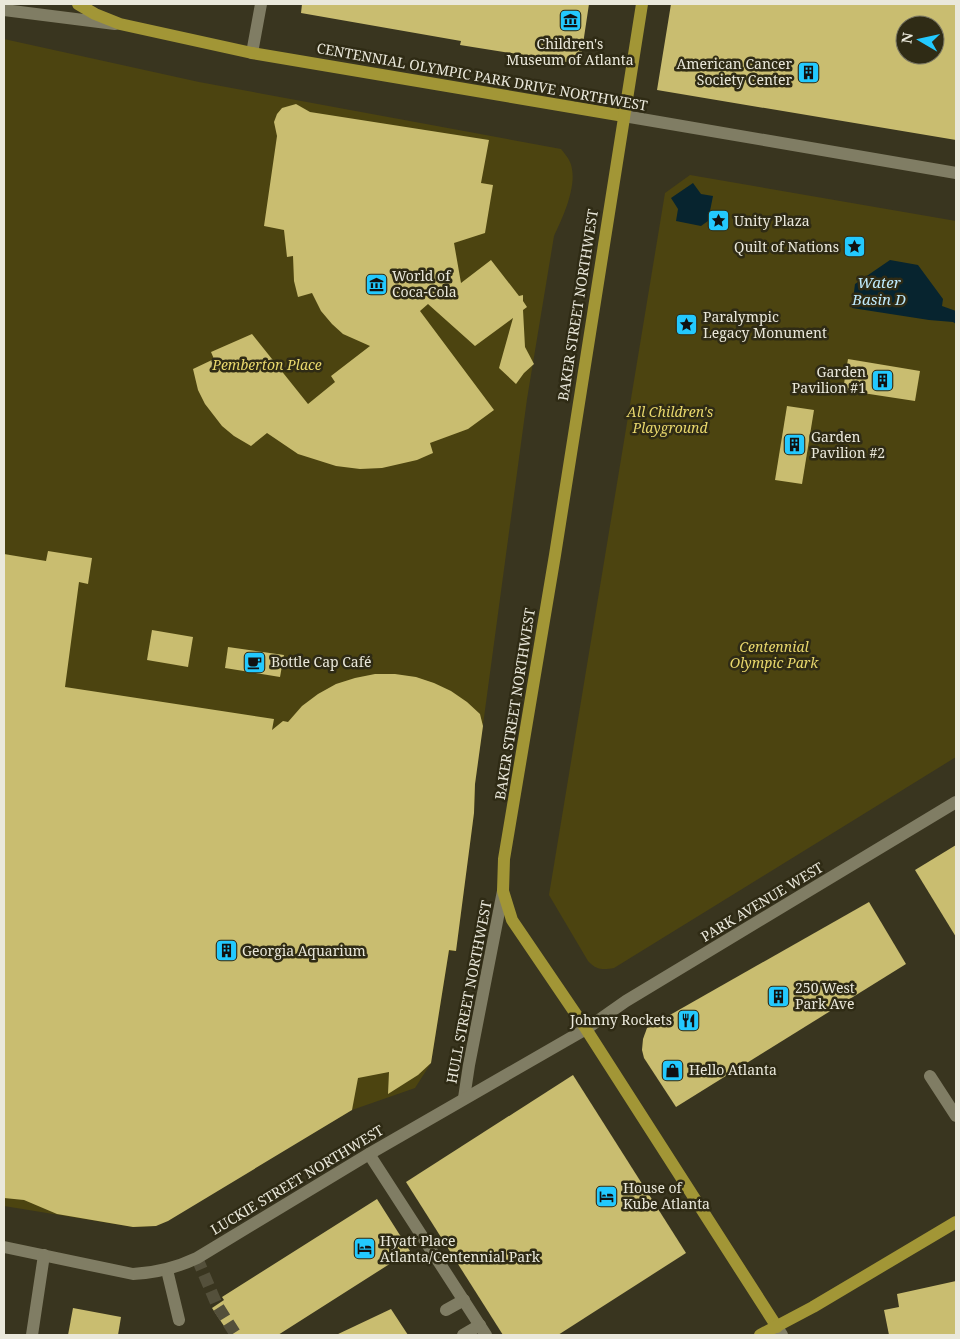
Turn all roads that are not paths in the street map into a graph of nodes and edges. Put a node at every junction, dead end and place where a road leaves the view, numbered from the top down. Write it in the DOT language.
graph roads {
  1 [pos="78,4"];
  2 [pos="261,4"];
  3 [pos="642,4"];
  4 [pos="24,9"];
  5 [pos="4,10"];
  6 [pos="120,24"];
  7 [pos="252,53"];
  8 [pos="624,116"];
  9 [pos="956,173"];
  10 [pos="956,802"];
  11 [pos="503,891"];
  12 [pos="586,1029"];
  13 [pos="930,1076"];
  14 [pos="464,1098"];
  15 [pos="956,1116"];
  16 [pos="369,1154"];
  17 [pos="956,1222"];
  18 [pos="4,1248"];
  19 [pos="44,1255"];
  20 [pos="167,1270"];
  21 [pos="464,1300"];
  22 [pos="446,1310"];
  23 [pos="179,1320"];
  24 [pos="483,1330"];
  25 [pos="779,1331"];
  26 [pos="32,1335"];
  27 [pos="463,1335"];
  28 [pos="760,1335"];
  1 -- 6 [label="main road"];
  2 -- 7 [label="street"];
  3 -- 8 [label="main road, BAKER STREET NORTHWEST"];
  4 -- 5 [label="street, CENTENNIAL OLYMPIC PARK DRIVE NORTHWEST"];
  4 -- 6 [label="street, CENTENNIAL OLYMPIC PARK DRIVE NORTHWEST"];
  6 -- 7 [label="main road, CENTENNIAL OLYMPIC PARK DRIVE NORTHWEST"];
  7 -- 8 [label="main road, CENTENNIAL OLYMPIC PARK DRIVE NORTHWEST"];
  8 -- 9 [label="street, CENTENNIAL OLYMPIC PARK DRIVE NORTHWEST"];
  8 -- 11 [label="main road, BAKER STREET NORTHWEST"];
  10 -- 12 [label="street, PARK AVENUE WEST"];
  11 -- 12 [label="main road, BAKER STREET NORTHWEST"];
  11 -- 14 [label="street, HULL STREET NORTHWEST"];
  12 -- 14 [label="street, LUCKIE STREET NORTHWEST"];
  12 -- 25 [label="main road, BAKER STREET NORTHWEST"];
  13 -- 15 [label="street"];
  14 -- 16 [label="street, LUCKIE STREET NORTHWEST"];
  16 -- 20 [label="street, LUCKIE STREET NORTHWEST"];
  16 -- 21 [label="street"];
  17 -- 25 [label="main road"];
  18 -- 19 [label="street, LUCKIE STREET NORTHWEST"];
  19 -- 20 [label="street, LUCKIE STREET NORTHWEST"];
  19 -- 26 [label="street"];
  20 -- 23 [label="street"];
  21 -- 22 [label="street"];
  21 -- 24 [label="street"];
  24 -- 27 [label="street"];
  25 -- 28 [label="main road"];
}
